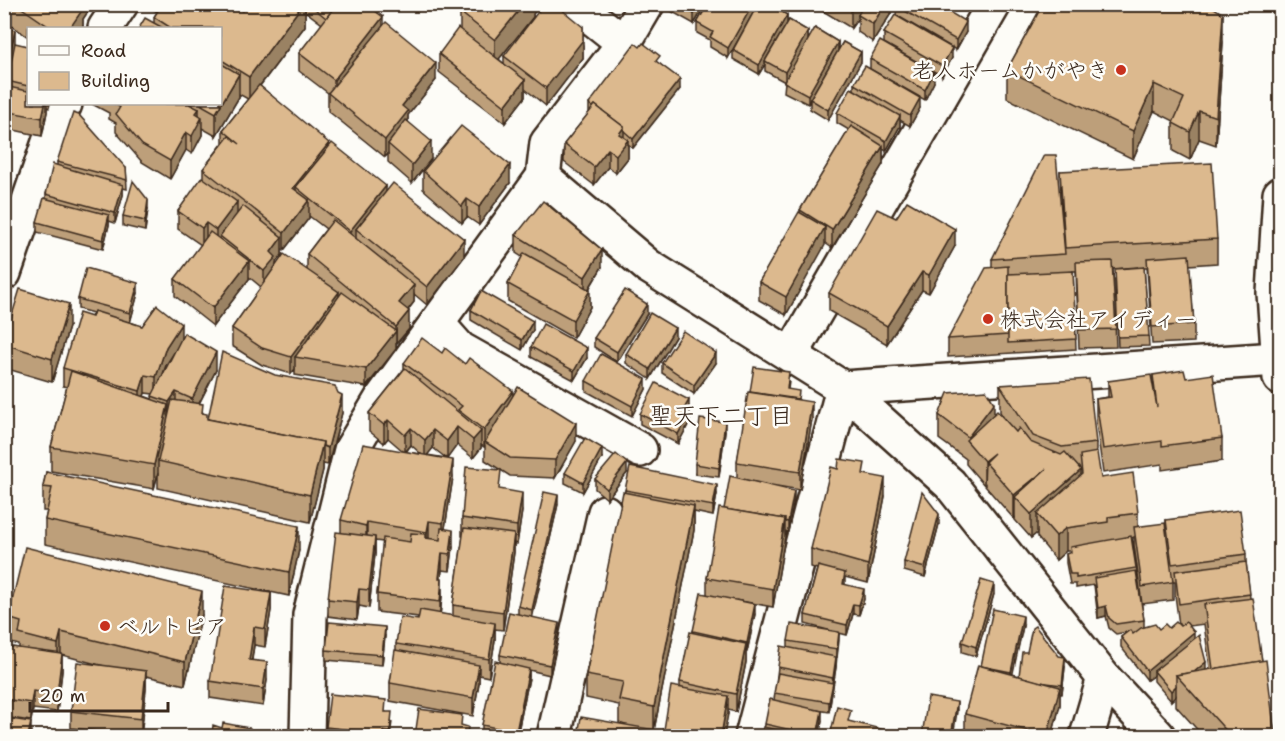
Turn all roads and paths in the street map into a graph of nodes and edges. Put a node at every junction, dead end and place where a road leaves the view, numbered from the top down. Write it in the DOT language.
graph roads {
  1 [pos="121,4"];
  2 [pos="575,4"];
  3 [pos="647,4"];
  4 [pos="994,4"];
  5 [pos="106,27"];
  6 [pos="624,44"];
  7 [pos="64,105"];
  8 [pos="543,177"];
  9 [pos="1281,194"];
  10 [pos="4,273"];
  11 [pos="437,323"];
  12 [pos="791,355"];
  13 [pos="1279,368"];
  14 [pos="843,388"];
  15 [pos="640,450"];
  16 [pos="605,512"];
  17 [pos="1104,678"];
  18 [pos="307,736"];
  19 [pos="554,736"];
  20 [pos="752,736"];
  21 [pos="1087,736"];
  22 [pos="1158,736"];
  1 -- 5 [label="street"];
  2 -- 6 [label="street"];
  3 -- 6 [label="street"];
  4 -- 12 [label="street"];
  6 -- 8 [label="street"];
  7 -- 10 [label="street"];
  8 -- 11 [label="street"];
  8 -- 12 [label="street"];
  9 -- 13 [label="street"];
  11 -- 15 [label="street"];
  11 -- 18 [label="street"];
  12 -- 14 [label="street"];
  13 -- 14 [label="street"];
  14 -- 17 [label="street"];
  14 -- 20 [label="street"];
  16 -- 19 [label="street"];
  17 -- 21 [label="street"];
  17 -- 22 [label="street"];
}
